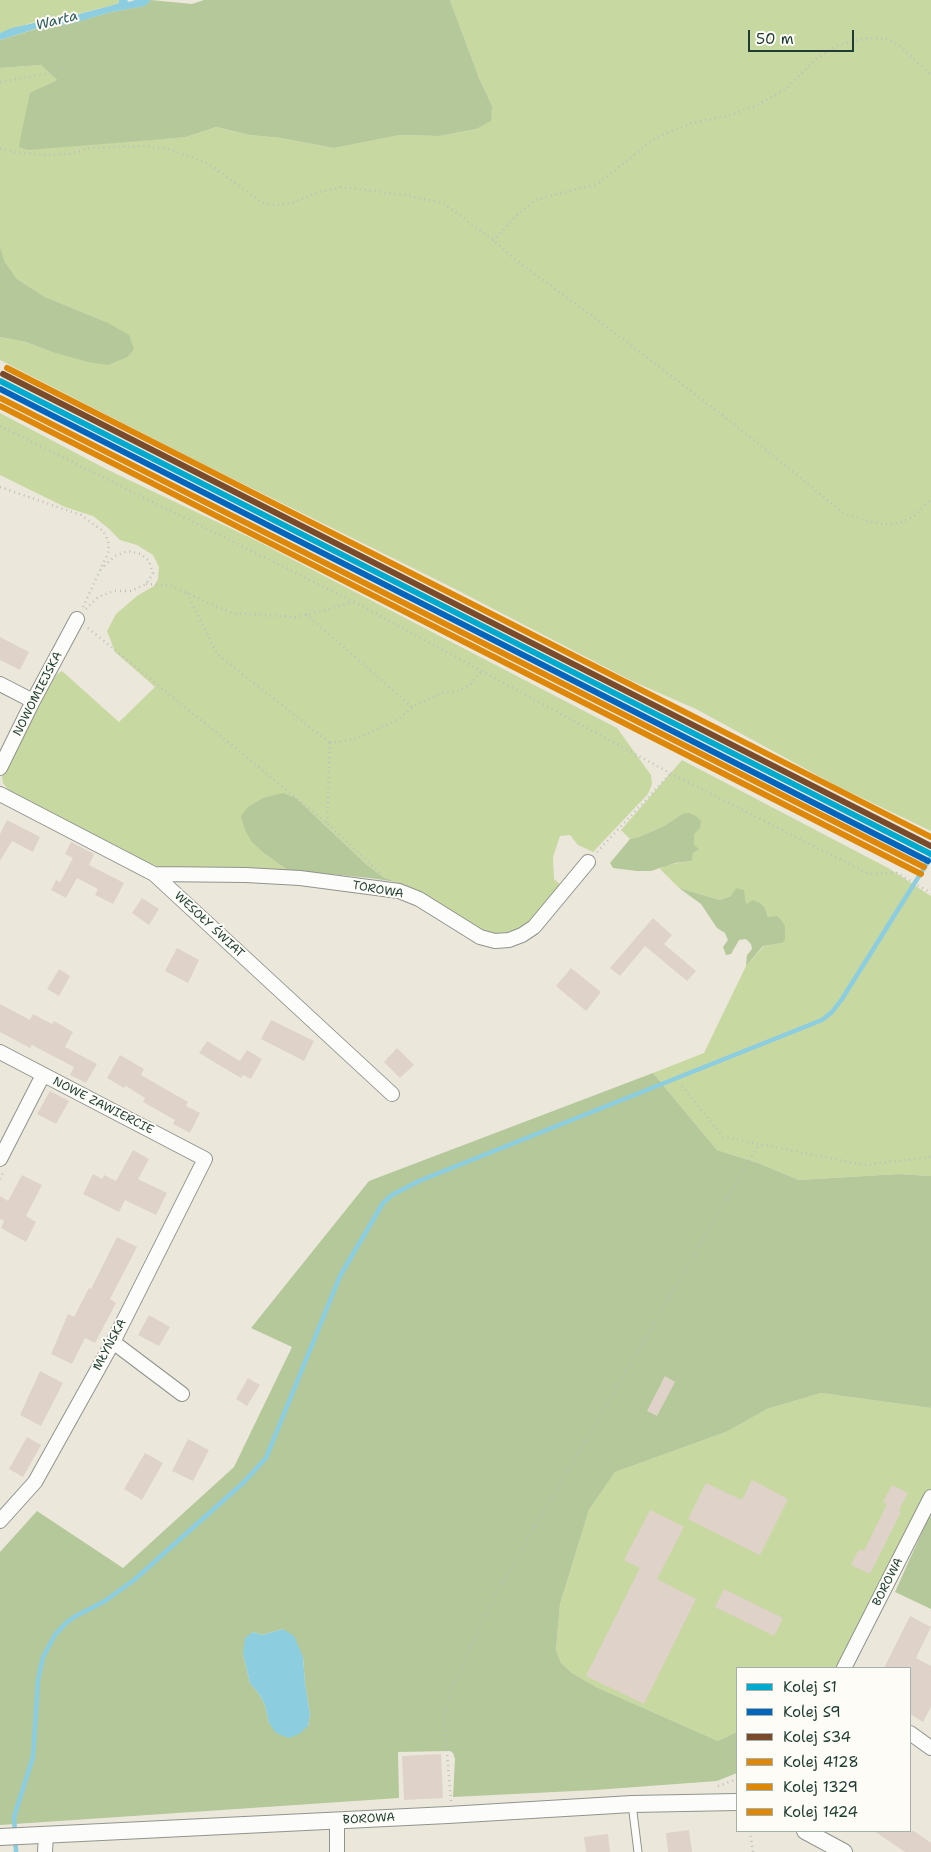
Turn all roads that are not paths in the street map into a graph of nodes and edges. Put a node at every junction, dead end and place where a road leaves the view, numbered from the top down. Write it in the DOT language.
graph roads {
  1 [pos="77,619"];
  2 [pos="0,684"];
  3 [pos="33,701"];
  4 [pos="0,768"];
  5 [pos="0,794"];
  6 [pos="588,862"];
  7 [pos="154,874"];
  8 [pos="0,1052"];
  9 [pos="43,1075"];
  10 [pos="392,1094"];
  11 [pos="206,1159"];
  12 [pos="0,1160"];
  13 [pos="112,1342"];
  14 [pos="182,1394"];
  15 [pos="931,1496"];
  16 [pos="0,1522"];
  17 [pos="845,1667"];
  18 [pos="911,1734"];
  19 [pos="931,1748"];
  20 [pos="736,1802"];
  21 [pos="632,1804"];
  22 [pos="337,1820"];
  23 [pos="807,1832"];
  24 [pos="46,1835"];
  25 [pos="4,1836"];
  26 [pos="45,1852"];
  27 [pos="337,1852"];
  28 [pos="638,1852"];
  29 [pos="844,1852"];
  1 -- 3 [label="street, NOWOMIEJSKA"];
  2 -- 3 [label="street"];
  3 -- 4 [label="street, NOWOMIEJSKA"];
  5 -- 7 [label="street, WESOŁY ŚWIAT"];
  6 -- 7 [label="street, TOROWA"];
  7 -- 10 [label="street, WESOŁY ŚWIAT"];
  8 -- 9 [label="street, NOWE ZAWIERCIE"];
  9 -- 11 [label="street, NOWE ZAWIERCIE"];
  9 -- 12 [label="street"];
  11 -- 13 [label="street, MŁYŃSKA"];
  13 -- 14 [label="street"];
  13 -- 16 [label="street, MŁYŃSKA"];
  15 -- 17 [label="street, BOROWA"];
  18 -- 19 [label="street"];
  20 -- 21 [label="street, BOROWA"];
  21 -- 22 [label="street, BOROWA"];
  21 -- 28 [label="lane"];
  22 -- 24 [label="street, BOROWA"];
  22 -- 27 [label="street"];
  23 -- 29 [label="street"];
  24 -- 25 [label="street, BOROWA"];
  24 -- 26 [label="street"];
}
